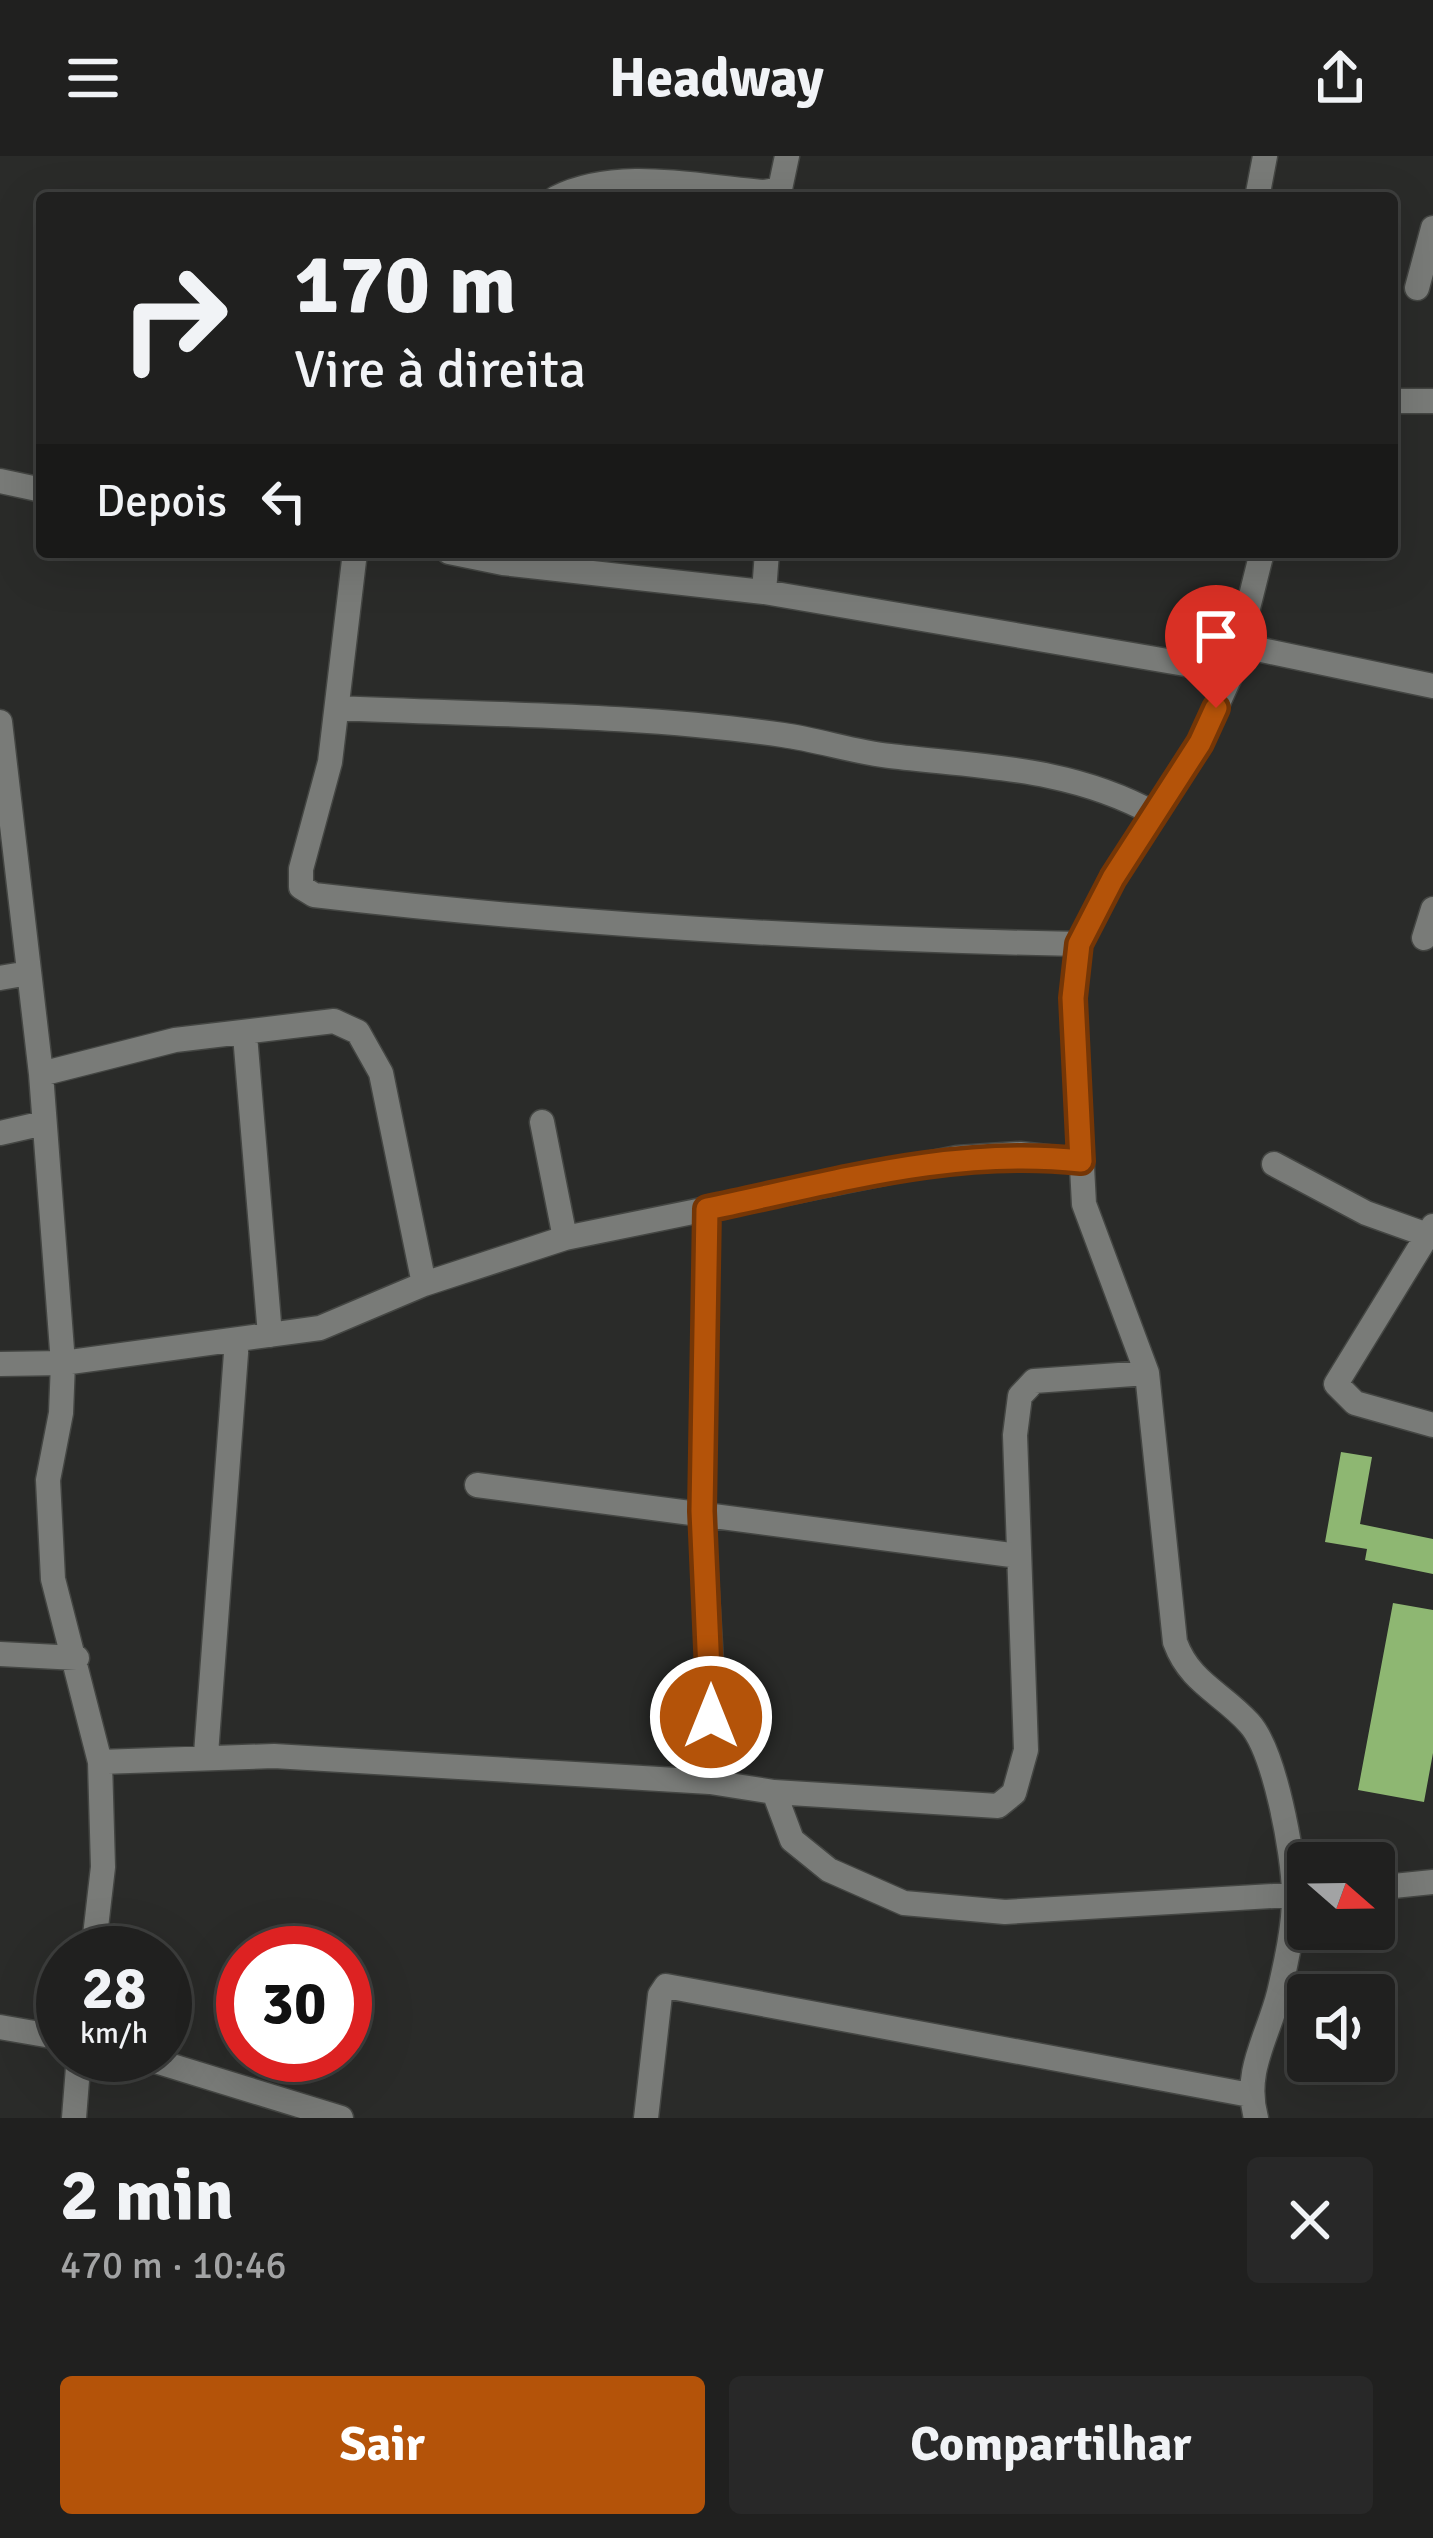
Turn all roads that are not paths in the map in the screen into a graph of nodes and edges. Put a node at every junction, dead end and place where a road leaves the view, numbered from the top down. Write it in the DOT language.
graph roads {
  1 [pos="787,156"];
  2 [pos="1265,156"];
  3 [pos="568,192"];
  4 [pos="764,192"];
  5 [pos="764,192"];
  6 [pos="1257,192"];
  7 [pos="1433,228"];
  8 [pos="1417,288"];
  9 [pos="1398,400"];
  10 [pos="1433,401"];
  11 [pos="0,481"];
  12 [pos="36,489"];
  13 [pos="355,558"];
  14 [pos="478,558"];
  15 [pos="767,558"];
  16 [pos="1260,558"];
  17 [pos="764,592"];
  18 [pos="1238,645"];
  19 [pos="1232,672"];
  20 [pos="1433,686"];
  21 [pos="338,708"];
  22 [pos="0,722"];
  23 [pos="1,769"];
  24 [pos="1155,814"];
  25 [pos="1433,909"];
  26 [pos="1424,938"];
  27 [pos="1079,944"];
  28 [pos="29,973"];
  29 [pos="0,978"];
  30 [pos="244,1035"];
  31 [pos="41,1074"];
  32 [pos="542,1122"];
  33 [pos="44,1124"];
  34 [pos="0,1132"];
  35 [pos="1081,1161"];
  36 [pos="1274,1164"];
  37 [pos="707,1209"];
  38 [pos="1430,1233"];
  39 [pos="565,1238"];
  40 [pos="424,1284"];
  41 [pos="270,1335"];
  42 [pos="238,1340"];
  43 [pos="63,1363"];
  44 [pos="0,1364"];
  45 [pos="1147,1372"];
  46 [pos="1433,1425"];
  47 [pos="477,1485"];
  48 [pos="702,1511"];
  49 [pos="1019,1556"];
  50 [pos="0,1654"];
  51 [pos="77,1658"];
  52 [pos="206,1754"];
  53 [pos="100,1762"];
  54 [pos="710,1782"];
  55 [pos="774,1792"];
  56 [pos="1288,1842"];
  57 [pos="1433,1882"];
  58 [pos="1395,1886"];
  59 [pos="1287,1895"];
  60 [pos="96,1926"];
  61 [pos="1288,1950"];
  62 [pos="0,2027"];
  63 [pos="36,2033"];
  64 [pos="192,2072"];
  65 [pos="77,2082"];
  66 [pos="1253,2106"];
  67 [pos="74,2118"];
  68 [pos="340,2118"];
  69 [pos="646,2118"];
  1 -- 4 [label="street"];
  2 -- 6 [label="street"];
  3 -- 5 [label="street"];
  7 -- 8 [label="street"];
  9 -- 10 [label="street"];
  11 -- 12 [label="street"];
  13 -- 21 [label="street"];
  14 -- 17 [label="street"];
  15 -- 17 [label="street"];
  16 -- 18 [label="street"];
  17 -- 19 [label="street"];
  18 -- 19 [label="street"];
  18 -- 20 [label="street"];
  19 -- 24 [label="street"];
  21 -- 24 [label="street"];
  21 -- 27 [label="street"];
  22 -- 23 [label="street"];
  23 -- 28 [label="street"];
  24 -- 27 [label="street"];
  25 -- 26 [label="street"];
  27 -- 35 [label="street"];
  28 -- 29 [label="street"];
  28 -- 31 [label="street"];
  30 -- 31 [label="street"];
  30 -- 40 [label="street"];
  30 -- 41 [label="street"];
  31 -- 33 [label="street"];
  32 -- 39 [label="street"];
  33 -- 34 [label="street"];
  33 -- 43 [label="street"];
  35 -- 37 [label="street"];
  35 -- 45 [label="street"];
  36 -- 38 [label="street"];
  37 -- 39 [label="street"];
  37 -- 48 [label="street"];
  38 -- 46 [label="street"];
  39 -- 40 [label="street"];
  40 -- 41 [label="street"];
  41 -- 42 [label="street"];
  42 -- 43 [label="street"];
  42 -- 52 [label="street"];
  43 -- 44 [label="street"];
  43 -- 51 [label="street"];
  45 -- 49 [label="street"];
  45 -- 56 [label="street"];
  47 -- 48 [label="street"];
  48 -- 49 [label="street"];
  48 -- 54 [label="street"];
  49 -- 55 [label="street"];
  50 -- 51 [label="street"];
  51 -- 53 [label="street"];
  52 -- 53 [label="street"];
  52 -- 54 [label="street"];
  53 -- 60 [label="street"];
  54 -- 55 [label="street"];
  55 -- 59 [label="street"];
  57 -- 58 [label="street"];
  61 -- 66 [label="street"];
  62 -- 63 [label="street"];
  64 -- 68 [label="street"];
  65 -- 67 [label="street"];
  66 -- 69 [label="street"];
}
